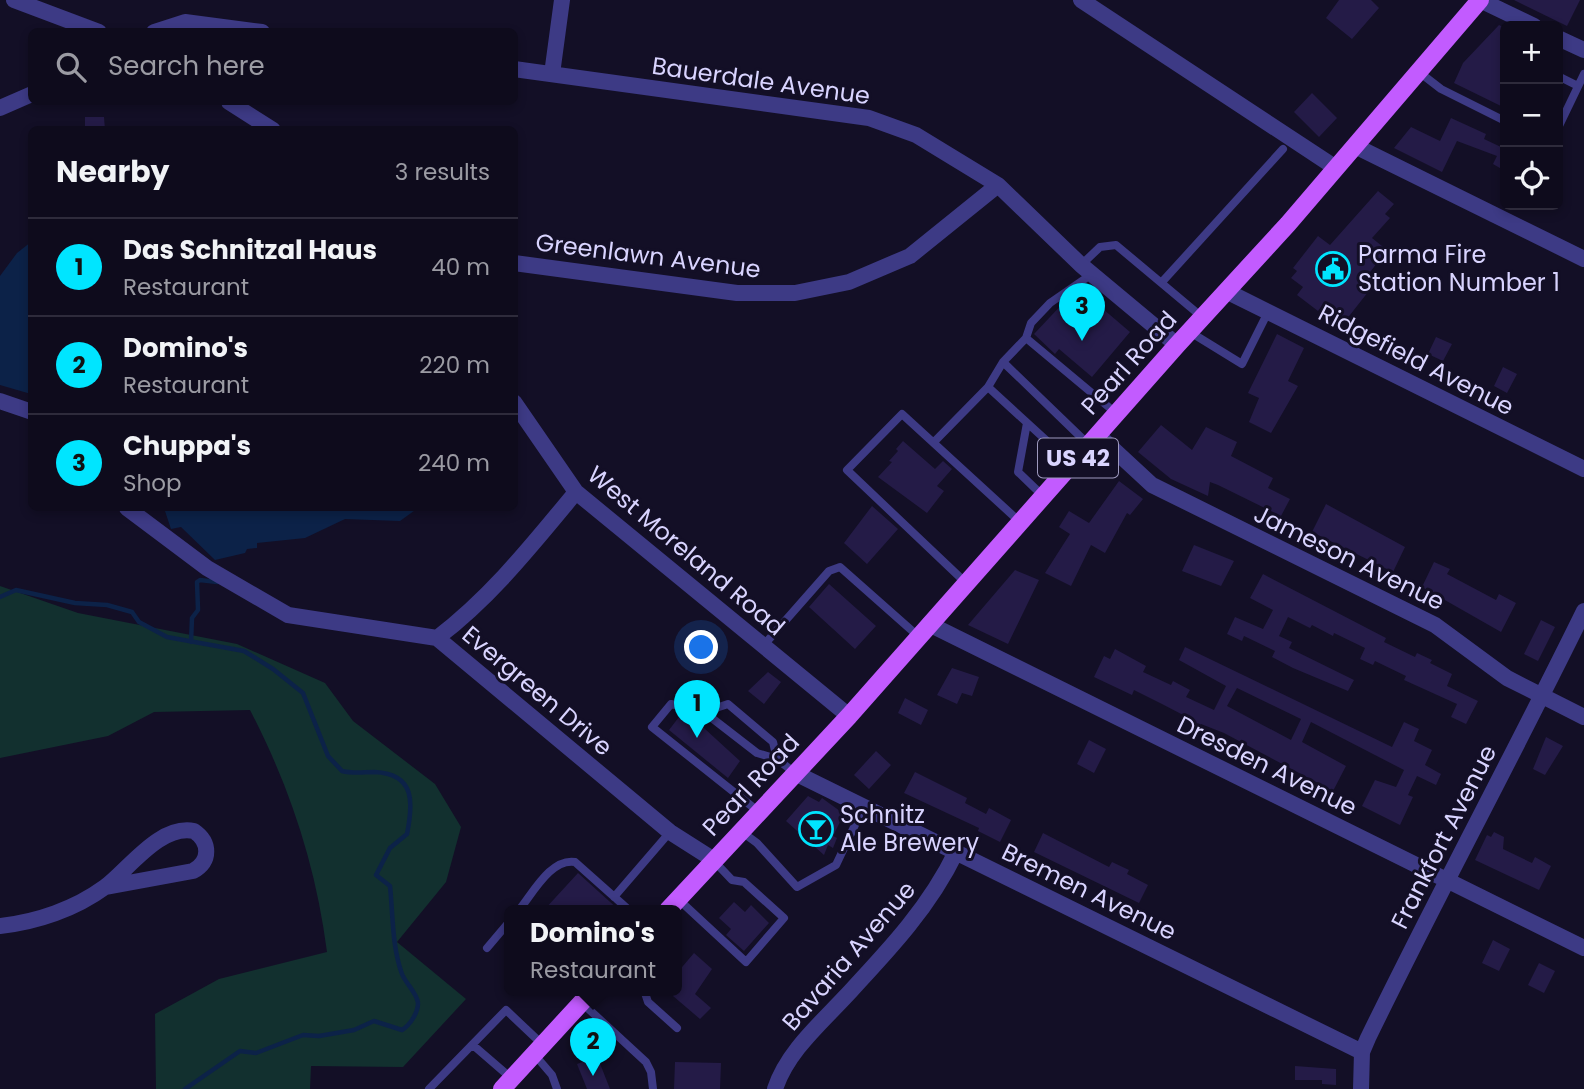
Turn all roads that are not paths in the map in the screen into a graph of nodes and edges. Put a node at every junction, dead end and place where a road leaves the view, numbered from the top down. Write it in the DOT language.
graph roads {
  1 [pos="14,0"];
  2 [pos="562,0"];
  3 [pos="1081,0"];
  4 [pos="1480,0"];
  5 [pos="1524,21"];
  6 [pos="88,28"];
  7 [pos="166,28"];
  8 [pos="231,28"];
  9 [pos="1563,40"];
  10 [pos="1584,50"];
  11 [pos="518,70"];
  12 [pos="1419,72"];
  13 [pos="552,74"];
  14 [pos="1584,74"];
  15 [pos="1563,78"];
  16 [pos="1578,86"];
  17 [pos="28,96"];
  18 [pos="234,105"];
  19 [pos="0,108"];
  20 [pos="1500,118"];
  21 [pos="1563,118"];
  22 [pos="267,126"];
  23 [pos="1355,146"];
  24 [pos="1283,149"];
  25 [pos="1336,168"];
  26 [pos="998,185"];
  27 [pos="1584,259"];
  28 [pos="518,264"];
  29 [pos="1087,269"];
  30 [pos="1162,282"];
  31 [pos="1228,292"];
  32 [pos="1269,311"];
  33 [pos="1203,318"];
  34 [pos="1026,338"];
  35 [pos="1183,339"];
  36 [pos="1003,362"];
  37 [pos="988,387"];
  38 [pos="0,401"];
  39 [pos="518,408"];
  40 [pos="28,411"];
  41 [pos="1117,414"];
  42 [pos="1027,424"];
  43 [pos="1093,440"];
  44 [pos="934,442"];
  45 [pos="1072,464"];
  46 [pos="1584,469"];
  47 [pos="576,492"];
  48 [pos="1044,496"];
  49 [pos="131,511"];
  50 [pos="1020,522"];
  51 [pos="966,583"];
  52 [pos="1584,611"];
  53 [pos="924,630"];
  54 [pos="437,638"];
  55 [pos="763,646"];
  56 [pos="1543,696"];
  57 [pos="704,712"];
  58 [pos="849,716"];
  59 [pos="1584,717"];
  60 [pos="777,759"];
  61 [pos="795,773"];
  62 [pos="863,808"];
  63 [pos="759,811"];
  64 [pos="741,831"];
  65 [pos="670,832"];
  66 [pos="956,852"];
  67 [pos="714,860"];
  68 [pos="1446,880"];
  69 [pos="106,887"];
  70 [pos="614,897"];
  71 [pos="673,904"];
  72 [pos="523,905"];
  73 [pos="623,905"];
  74 [pos="682,911"];
  75 [pos="0,926"];
  76 [pos="504,928"];
  77 [pos="487,948"];
  78 [pos="1584,948"];
  79 [pos="646,996"];
  80 [pos="587,997"];
  81 [pos="677,1028"];
  82 [pos="474,1045"];
  83 [pos="538,1050"];
  84 [pos="1362,1052"];
  85 [pos="507,1086"];
  86 [pos="429,1089"];
  87 [pos="557,1089"];
  88 [pos="653,1089"];
  89 [pos="775,1089"];
  90 [pos="1361,1089"];
  1 -- 6 [label="street"];
  2 -- 13 [label="street"];
  3 -- 25 [label="street"];
  4 -- 5 [label="street"];
  4 -- 12 [label="main road, Pearl Road / US 42"];
  7 -- 8 [label="street"];
  9 -- 10 [label="street"];
  11 -- 13 [label="street, Bauerdale Avenue"];
  12 -- 20 [label="lane"];
  12 -- 23 [label="main road, Pearl Road / US 42"];
  13 -- 26 [label="street, Bauerdale Avenue"];
  14 -- 16 [label="lane"];
  15 -- 16 [label="lane"];
  16 -- 21 [label="lane"];
  17 -- 19 [label="street"];
  18 -- 22 [label="street"];
  23 -- 25 [label="main road, Pearl Road / US 42"];
  23 -- 27 [label="street"];
  24 -- 30 [label="lane"];
  25 -- 31 [label="main road, Pearl Road / US 42"];
  26 -- 28 [label="street, Greenlawn Avenue"];
  26 -- 29 [label="street, Bauerdale Avenue"];
  29 -- 30 [label="lane"];
  29 -- 34 [label="lane"];
  29 -- 35 [label="street, Bauerdale Avenue"];
  30 -- 33 [label="lane"];
  31 -- 32 [label="street, Ridgefield Avenue"];
  31 -- 33 [label="main road, Pearl Road / US 42"];
  32 -- 35 [label="lane"];
  32 -- 46 [label="street, Ridgefield Avenue"];
  33 -- 35 [label="main road, Pearl Road / US 42"];
  34 -- 36 [label="lane"];
  34 -- 41 [label="lane"];
  35 -- 41 [label="main road, Pearl Road / US 42"];
  36 -- 37 [label="lane"];
  36 -- 43 [label="lane"];
  37 -- 42 [label="lane"];
  37 -- 44 [label="lane"];
  38 -- 40 [label="street"];
  39 -- 47 [label="street, West Moreland Road"];
  41 -- 43 [label="main road, Pearl Road / US 42"];
  42 -- 45 [label="lane"];
  42 -- 48 [label="lane"];
  43 -- 45 [label="main road, Pearl Road / US 42"];
  43 -- 56 [label="street, Jameson Avenue"];
  44 -- 50 [label="lane"];
  44 -- 51 [label="lane"];
  45 -- 48 [label="main road, Pearl Road / US 42"];
  47 -- 54 [label="street"];
  47 -- 55 [label="street, West Moreland Road"];
  48 -- 50 [label="main road, Pearl Road / US 42"];
  49 -- 54 [label="street, Evergreen Drive"];
  50 -- 51 [label="main road, Pearl Road / US 42"];
  51 -- 53 [label="main road, Pearl Road / US 42"];
  52 -- 56 [label="street, Frankfort Avenue"];
  53 -- 55 [label="lane"];
  53 -- 58 [label="main road, Pearl Road / US 42"];
  53 -- 68 [label="street, Dresden Avenue"];
  54 -- 65 [label="street, Evergreen Drive"];
  55 -- 58 [label="street, West Moreland Road"];
  56 -- 59 [label="street, Jameson Avenue"];
  56 -- 68 [label="street, Frankfort Avenue"];
  57 -- 60 [label="lane"];
  57 -- 60 [label="lane"];
  57 -- 63 [label="lane"];
  58 -- 61 [label="main road, Pearl Road / US 42"];
  60 -- 61 [label="lane"];
  61 -- 62 [label="street, Bremen Avenue"];
  61 -- 63 [label="main road, Pearl Road / US 42"];
  62 -- 64 [label="lane"];
  62 -- 66 [label="street, Bremen Avenue"];
  63 -- 64 [label="main road, Pearl Road / US 42"];
  64 -- 67 [label="main road, Pearl Road / US 42"];
  65 -- 67 [label="street, Evergreen Drive"];
  65 -- 70 [label="lane"];
  66 -- 84 [label="street, Bremen Avenue"];
  66 -- 89 [label="street, Bavaria Avenue"];
  67 -- 71 [label="main road, Pearl Road / US 42"];
  67 -- 74 [label="lane"];
  68 -- 78 [label="street, Dresden Avenue"];
  68 -- 84 [label="street, Frankfort Avenue"];
  69 -- 69 [label="street"];
  69 -- 75 [label="street"];
  70 -- 72 [label="lane"];
  70 -- 73 [label="lane"];
  76 -- 77 [label="lane"];
  79 -- 81 [label="lane"];
  80 -- 83 [label="main road"];
  80 -- 88 [label="lane"];
  82 -- 83 [label="lane"];
  82 -- 85 [label="lane"];
  82 -- 86 [label="lane"];
  83 -- 85 [label="main road"];
  83 -- 87 [label="lane"];
  84 -- 90 [label="street, Frankfort Avenue"];
}
